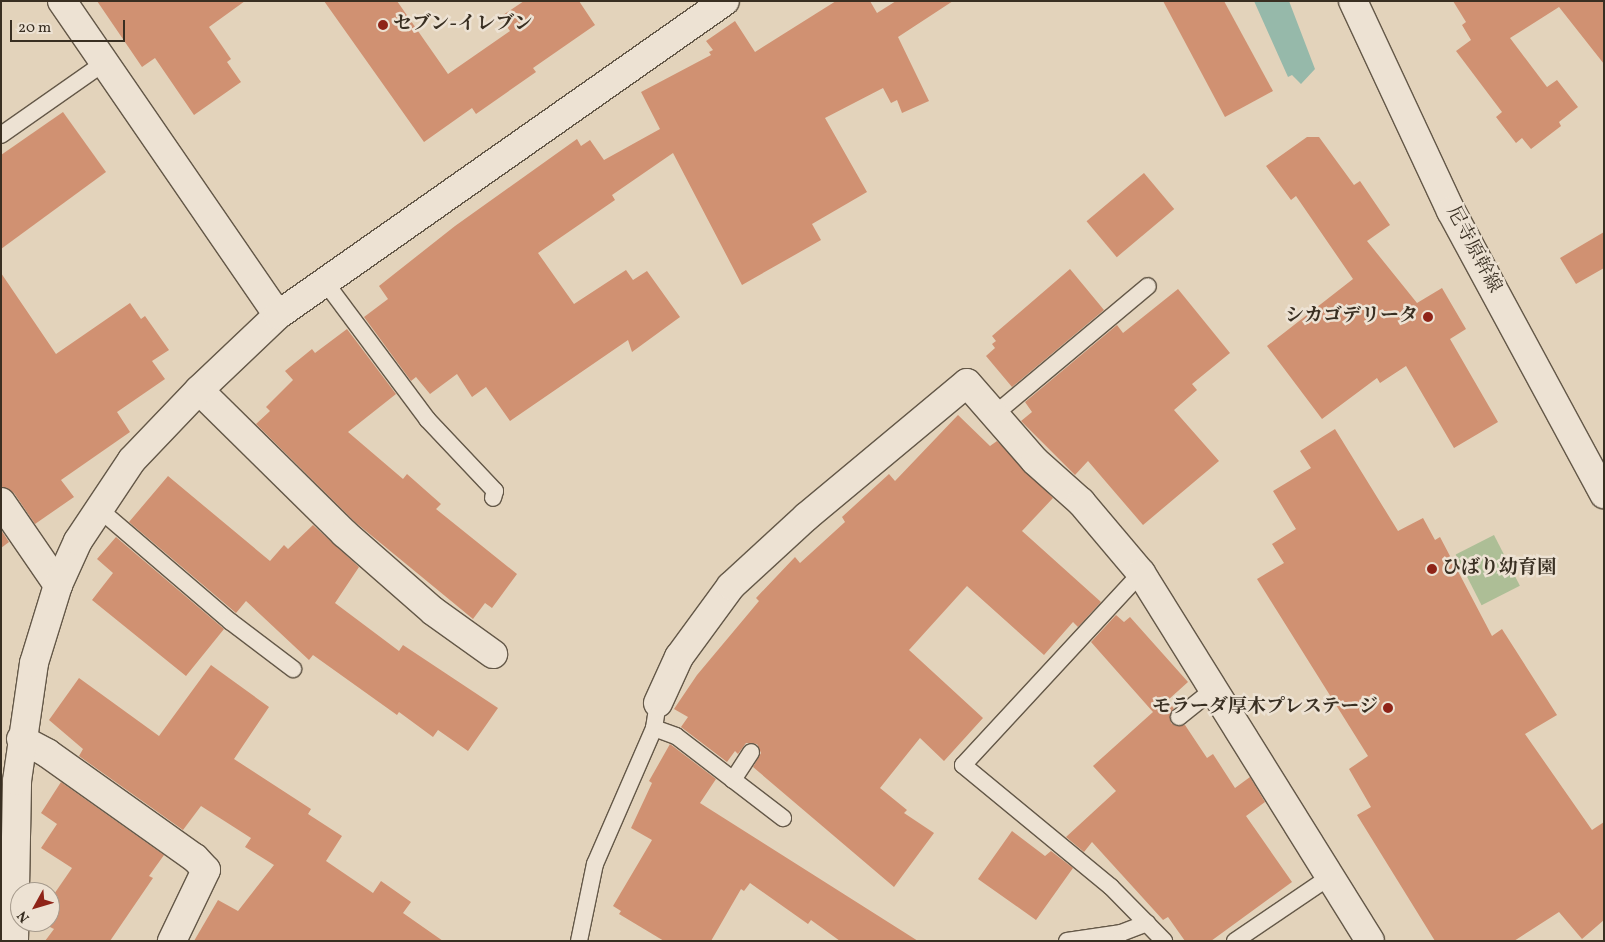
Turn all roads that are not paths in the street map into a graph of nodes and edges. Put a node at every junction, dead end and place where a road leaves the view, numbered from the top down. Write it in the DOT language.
graph roads {
  1 [pos="62,1"];
  2 [pos="725,1"];
  3 [pos="1353,1"];
  4 [pos="104,63"];
  5 [pos="1,135"];
  6 [pos="325,282"];
  7 [pos="1148,286"];
  8 [pos="278,315"];
  9 [pos="199,390"];
  10 [pos="995,414"];
  11 [pos="1604,494"];
  12 [pos="493,498"];
  13 [pos="1,502"];
  14 [pos="99,509"];
  15 [pos="1141,573"];
  16 [pos="58,585"];
  17 [pos="493,654"];
  18 [pos="293,669"];
  19 [pos="1214,689"];
  20 [pos="656,716"];
  21 [pos="1179,718"];
  22 [pos="22,739"];
  23 [pos="751,752"];
  24 [pos="733,780"];
  25 [pos="783,818"];
  26 [pos="1330,876"];
  27 [pos="1147,923"];
  28 [pos="14,941"];
  29 [pos="172,941"];
  30 [pos="579,941"];
  31 [pos="1067,941"];
  32 [pos="1164,941"];
  33 [pos="1235,941"];
  34 [pos="1370,941"];
  1 -- 4 [label="street"];
  2 -- 6 [label="street"];
  3 -- 11 [label="street, 尼寺原幹線"];
  4 -- 5 [label="lane"];
  4 -- 8 [label="street"];
  6 -- 8 [label="street"];
  6 -- 12 [label="lane"];
  7 -- 10 [label="lane"];
  8 -- 9 [label="street"];
  9 -- 14 [label="street"];
  9 -- 17 [label="street"];
  10 -- 15 [label="street"];
  10 -- 20 [label="street"];
  13 -- 16 [label="street"];
  14 -- 16 [label="street"];
  14 -- 18 [label="lane"];
  15 -- 19 [label="street"];
  15 -- 27 [label="lane"];
  16 -- 22 [label="street"];
  19 -- 21 [label="lane"];
  19 -- 26 [label="street"];
  20 -- 24 [label="lane"];
  20 -- 30 [label="lane"];
  22 -- 28 [label="street"];
  22 -- 29 [label="street"];
  23 -- 24 [label="lane"];
  24 -- 25 [label="lane"];
  26 -- 33 [label="lane"];
  26 -- 34 [label="street"];
  27 -- 31 [label="lane"];
  27 -- 32 [label="lane"];
}
